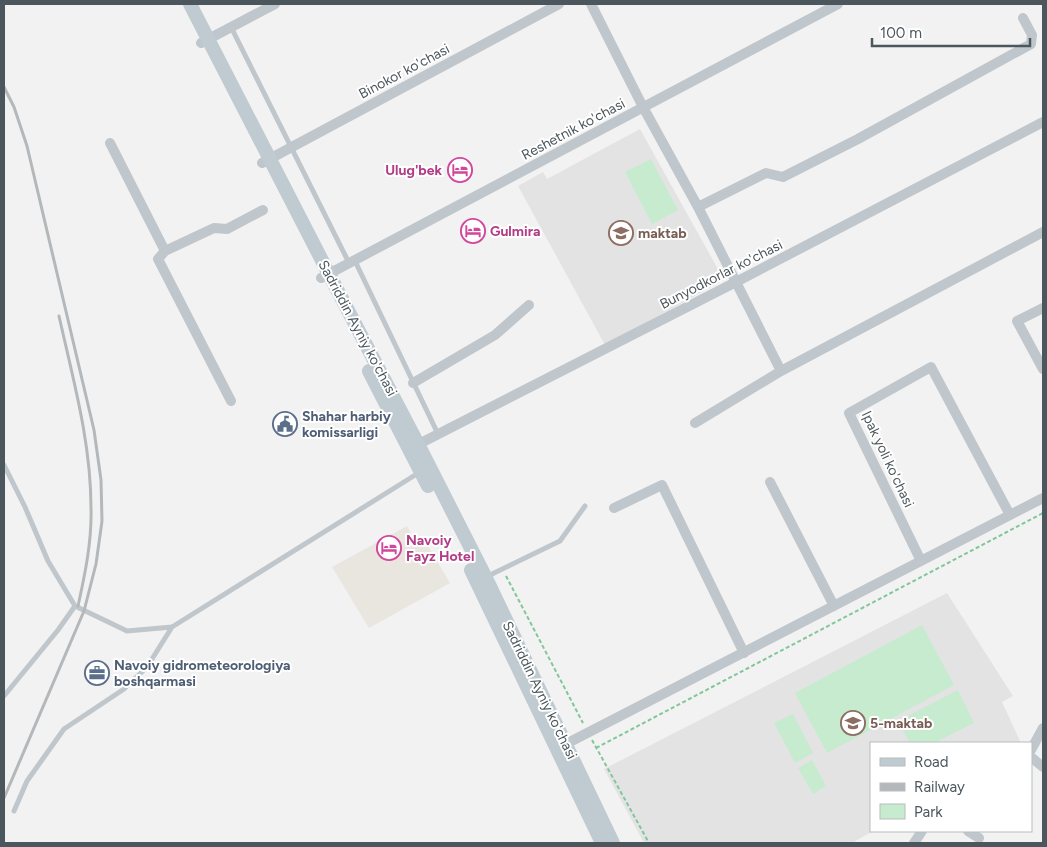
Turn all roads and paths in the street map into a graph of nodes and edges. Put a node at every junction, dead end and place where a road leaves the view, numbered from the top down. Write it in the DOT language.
graph roads {
  1 [pos="181,4"];
  2 [pos="190,4"];
  3 [pos="275,4"];
  4 [pos="559,4"];
  5 [pos="591,4"];
  6 [pos="838,4"];
  7 [pos="1023,18"];
  8 [pos="231,27"];
  9 [pos="205,41"];
  10 [pos="643,107"];
  11 [pos="1043,122"];
  12 [pos="110,144"];
  13 [pos="291,147"];
  14 [pos="266,161"];
  15 [pos="698,207"];
  16 [pos="263,210"];
  17 [pos="1043,232"];
  18 [pos="165,251"];
  19 [pos="352,262"];
  20 [pos="325,276"];
  21 [pos="736,282"];
  22 [pos="529,305"];
  23 [pos="1043,308"];
  24 [pos="1043,369"];
  25 [pos="781,371"];
  26 [pos="413,383"];
  27 [pos="231,401"];
  28 [pos="695,423"];
  29 [pos="438,434"];
  30 [pos="414,447"];
  31 [pos="4,465"];
  32 [pos="425,470"];
  33 [pos="770,482"];
  34 [pos="1043,498"];
  35 [pos="586,506"];
  36 [pos="614,508"];
  37 [pos="1043,513"];
  38 [pos="1010,515"];
  39 [pos="921,561"];
  40 [pos="503,570"];
  41 [pos="481,580"];
  42 [pos="75,606"];
  43 [pos="834,606"];
  44 [pos="172,627"];
  45 [pos="744,653"];
  46 [pos="4,696"];
  47 [pos="1043,728"];
  48 [pos="588,733"];
  49 [pos="561,746"];
  50 [pos="596,748"];
  51 [pos="1032,748"];
  52 [pos="1032,758"];
  53 [pos="1043,767"];
  54 [pos="14,811"];
  55 [pos="921,832"];
  56 [pos="970,832"];
  57 [pos="979,838"];
  58 [pos="602,843"];
  59 [pos="613,843"];
  60 [pos="649,843"];
  61 [pos="914,843"];
  1 -- 9 [label="main road, Sadriddin Ayniy ko'chasi"];
  2 -- 9 [label="main road, Sadriddin Ayniy ko'chasi"];
  3 -- 8 [label="street"];
  4 -- 13 [label="street, Binokor ko'chasi"];
  5 -- 10 [label="street"];
  6 -- 10 [label="street, Reshetnik ko'chasi"];
  7 -- 15 [label="street"];
  8 -- 9 [label="street"];
  8 -- 13 [label="lane"];
  9 -- 14 [label="main road, Sadriddin Ayniy ko'chasi"];
  10 -- 15 [label="street"];
  10 -- 19 [label="street, Reshetnik ko'chasi"];
  11 -- 21 [label="street, Bunyodkorlar ko'chasi"];
  12 -- 18 [label="street"];
  13 -- 14 [label="street, Binokor ko'chasi"];
  13 -- 19 [label="lane"];
  14 -- 20 [label="main road, Sadriddin Ayniy ko'chasi"];
  15 -- 21 [label="street"];
  16 -- 18 [label="street"];
  17 -- 25 [label="street"];
  18 -- 27 [label="street"];
  19 -- 20 [label="street, Reshetnik ko'chasi"];
  19 -- 26 [label="lane"];
  20 -- 30 [label="main road, Sadriddin Ayniy ko'chasi"];
  21 -- 25 [label="street"];
  21 -- 29 [label="street, Bunyodkorlar ko'chasi"];
  22 -- 26 [label="street"];
  23 -- 24 [label="street"];
  25 -- 28 [label="street"];
  26 -- 29 [label="lane"];
  29 -- 30 [label="street, Bunyodkorlar ko'chasi"];
  30 -- 32 [label="main road, Sadriddin Ayniy ko'chasi"];
  31 -- 42 [label="lane"];
  32 -- 41 [label="main road, Sadriddin Ayniy ko'chasi"];
  32 -- 44 [label="lane"];
  33 -- 43 [label="street"];
  34 -- 38 [label="street"];
  35 -- 40 [label="lane"];
  36 -- 45 [label="street"];
  37 -- 50 [label="path"];
  38 -- 39 [label="street"];
  38 -- 39 [label="street, Ipak yoli ko'chasi"];
  39 -- 43 [label="street"];
  40 -- 41 [label="lane"];
  40 -- 48 [label="path"];
  41 -- 49 [label="main road, Sadriddin Ayniy ko'chasi"];
  42 -- 44 [label="lane"];
  42 -- 46 [label="lane"];
  43 -- 45 [label="street"];
  44 -- 54 [label="lane"];
  45 -- 48 [label="street"];
  47 -- 51 [label="street"];
  48 -- 49 [label="street"];
  48 -- 50 [label="path"];
  49 -- 58 [label="main road, Sadriddin Ayniy ko'chasi"];
  49 -- 59 [label="main road, Sadriddin Ayniy ko'chasi"];
  50 -- 60 [label="path"];
  52 -- 53 [label="street"];
  55 -- 61 [label="street"];
  56 -- 57 [label="street"];
}
